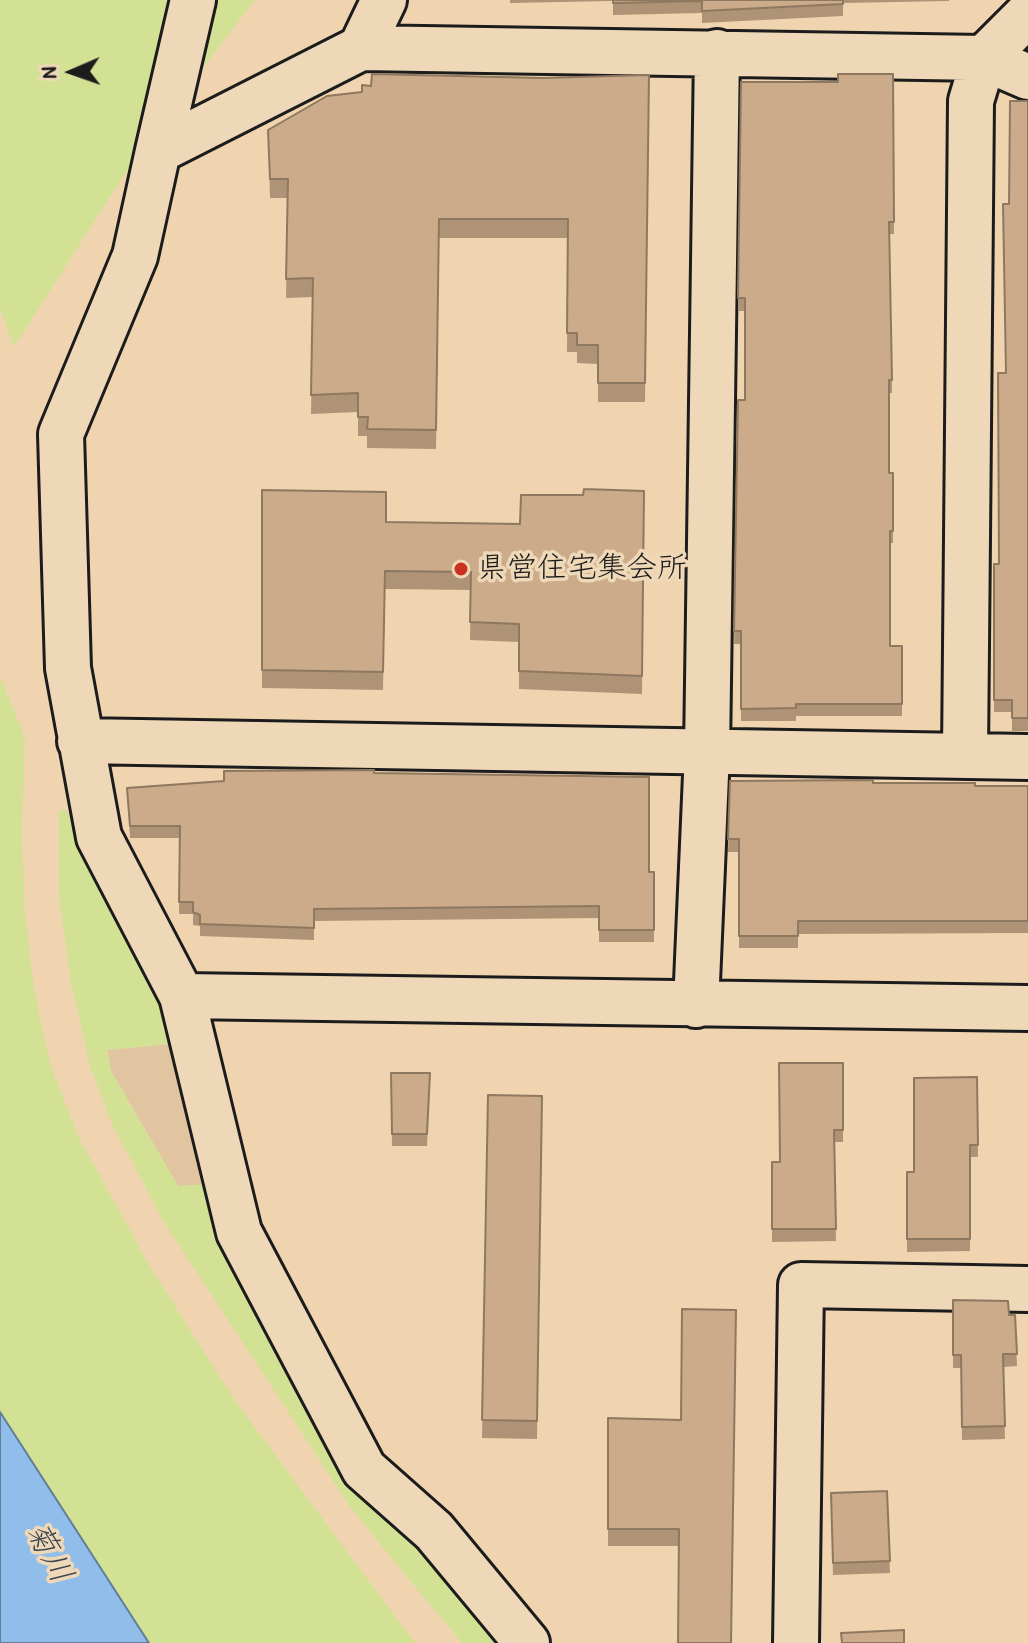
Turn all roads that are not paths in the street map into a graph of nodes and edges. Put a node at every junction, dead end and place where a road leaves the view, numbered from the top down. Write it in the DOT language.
graph roads {
  1 [pos="193,0"];
  2 [pos="384,0"];
  3 [pos="1028,14"];
  4 [pos="361,48"];
  5 [pos="717,52"];
  6 [pos="984,58"];
  7 [pos="1028,77"];
  8 [pos="158,151"];
  9 [pos="80,741"];
  10 [pos="707,752"];
  11 [pos="965,755"];
  12 [pos="1028,757"];
  13 [pos="182,996"];
  14 [pos="696,1005"];
  15 [pos="1028,1008"];
  16 [pos="1028,1289"];
  17 [pos="527,1643"];
  18 [pos="796,1643"];
  1 -- 8 [label="street"];
  2 -- 4 [label="street"];
  3 -- 6 [label="street"];
  4 -- 5 [label="street"];
  4 -- 8 [label="street"];
  5 -- 6 [label="street"];
  5 -- 10 [label="street"];
  6 -- 7 [label="street"];
  6 -- 11 [label="street"];
  8 -- 9 [label="street"];
  9 -- 10 [label="street"];
  9 -- 13 [label="street"];
  10 -- 11 [label="street"];
  10 -- 14 [label="street"];
  11 -- 12 [label="street"];
  13 -- 14 [label="street"];
  13 -- 17 [label="street"];
  14 -- 15 [label="street"];
  16 -- 18 [label="street"];
}
